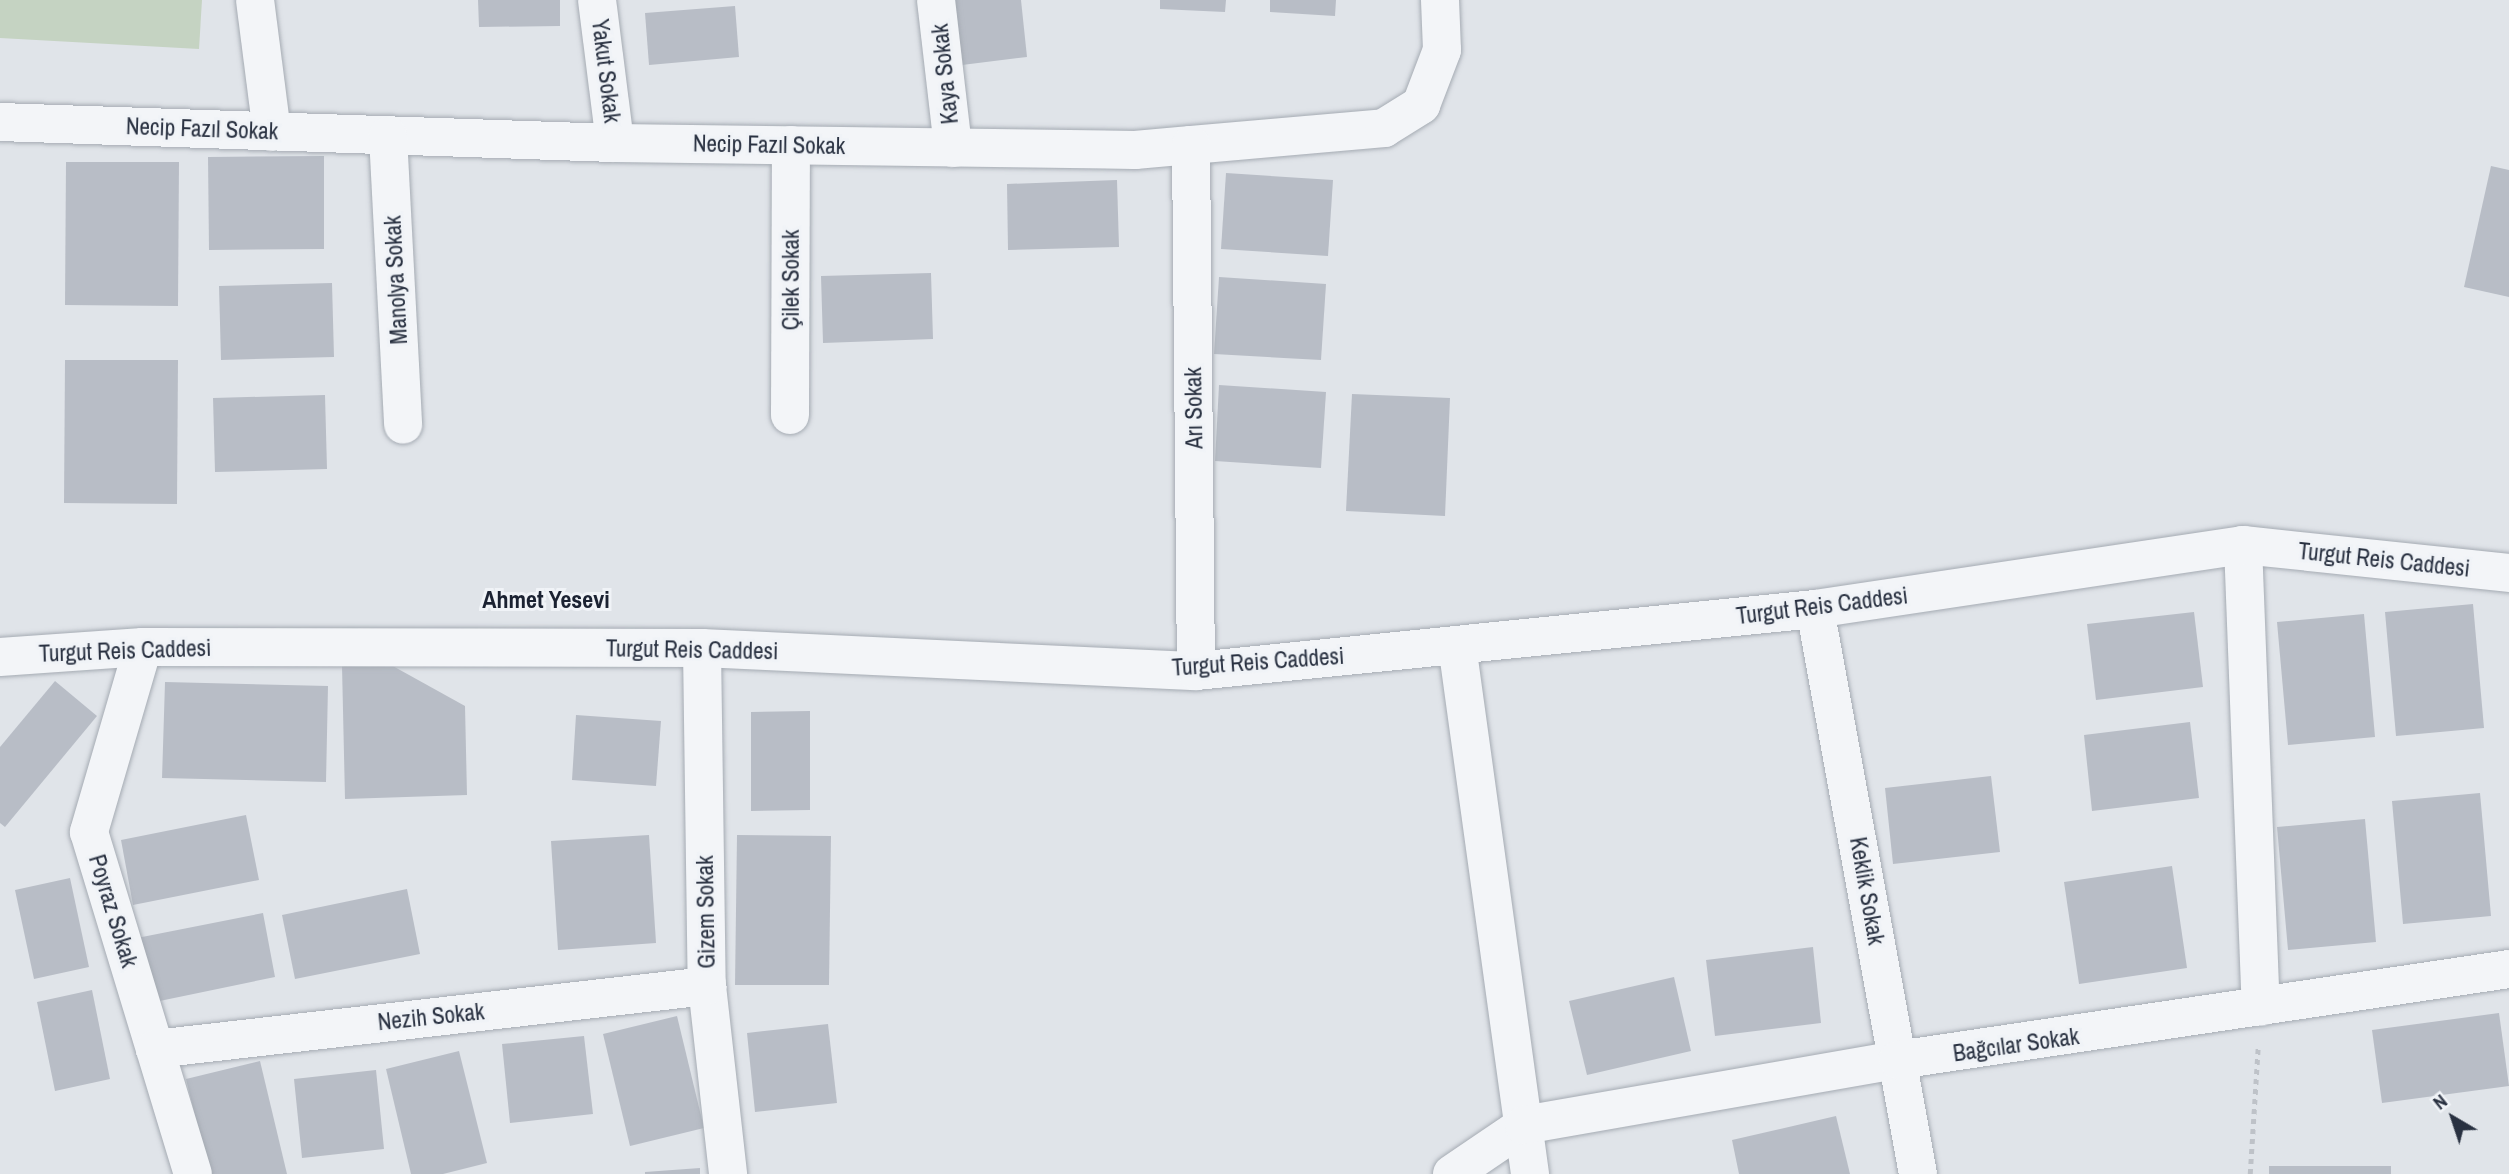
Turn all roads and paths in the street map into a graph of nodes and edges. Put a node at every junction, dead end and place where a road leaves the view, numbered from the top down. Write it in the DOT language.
graph roads {
  1 [pos="255,0"];
  2 [pos="597,0"];
  3 [pos="936,0"];
  4 [pos="1440,0"];
  5 [pos="0,122"];
  6 [pos="272,132"];
  7 [pos="388,136"];
  8 [pos="615,143"];
  9 [pos="791,145"];
  10 [pos="1191,145"];
  11 [pos="953,148"];
  12 [pos="790,415"];
  13 [pos="403,425"];
  14 [pos="2243,545"];
  15 [pos="2509,573"];
  16 [pos="1815,609"];
  17 [pos="1457,645"];
  18 [pos="143,647"];
  19 [pos="702,648"];
  20 [pos="0,657"];
  21 [pos="1196,671"];
  22 [pos="2509,969"];
  23 [pos="707,986"];
  24 [pos="2261,1007"];
  25 [pos="155,1049"];
  26 [pos="1898,1060"];
  27 [pos="1524,1125"];
  28 [pos="193,1174"];
  29 [pos="728,1174"];
  30 [pos="1452,1174"];
  31 [pos="1530,1174"];
  32 [pos="1918,1174"];
  33 [pos="2250,1174"];
  1 -- 6 [label="street"];
  2 -- 8 [label="street, Yakut Sokak"];
  3 -- 11 [label="street, Kaya Sokak"];
  4 -- 10 [label="street, Necip Fazıl Sokak"];
  5 -- 6 [label="street, Necip Fazıl Sokak"];
  6 -- 7 [label="street, Necip Fazıl Sokak"];
  7 -- 8 [label="street, Necip Fazıl Sokak"];
  7 -- 13 [label="street, Manolya Sokak"];
  8 -- 9 [label="street, Necip Fazıl Sokak"];
  9 -- 11 [label="street, Necip Fazıl Sokak"];
  9 -- 12 [label="street, Çilek Sokak"];
  10 -- 11 [label="street, Necip Fazıl Sokak"];
  10 -- 21 [label="street, Arı Sokak"];
  14 -- 15 [label="street, Turgut Reis Caddesi"];
  14 -- 16 [label="street, Turgut Reis Caddesi"];
  14 -- 24 [label="street"];
  16 -- 17 [label="street, Turgut Reis Caddesi"];
  16 -- 26 [label="street, Keklik Sokak"];
  17 -- 21 [label="street, Turgut Reis Caddesi"];
  17 -- 27 [label="street"];
  18 -- 19 [label="street, Turgut Reis Caddesi"];
  18 -- 20 [label="street, Turgut Reis Caddesi"];
  18 -- 25 [label="street, Poyraz Sokak"];
  19 -- 21 [label="street, Turgut Reis Caddesi"];
  19 -- 23 [label="street, Gizem Sokak"];
  22 -- 24 [label="street, Bağcılar Sokak"];
  23 -- 25 [label="street, Nezih Sokak"];
  23 -- 29 [label="street, Gizem Sokak"];
  24 -- 26 [label="street, Bağcılar Sokak"];
  24 -- 33 [label="path"];
  25 -- 28 [label="street, Poyraz Sokak"];
  26 -- 27 [label="street, Bağcılar Sokak"];
  26 -- 32 [label="street, Keklik Sokak"];
  27 -- 30 [label="street"];
  27 -- 31 [label="street"];
}
